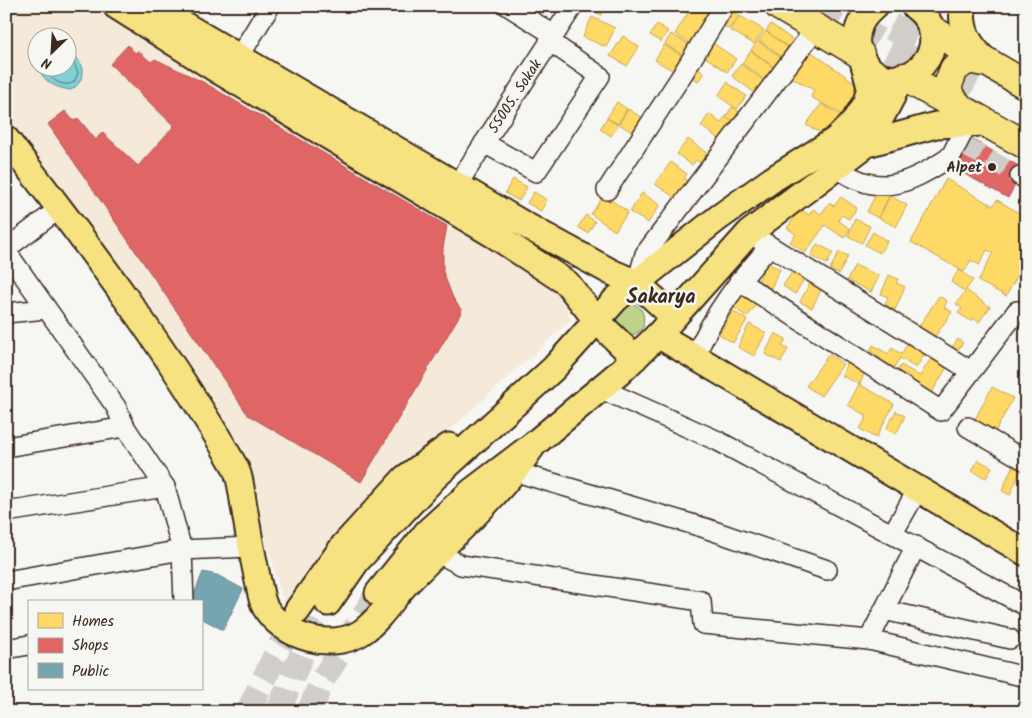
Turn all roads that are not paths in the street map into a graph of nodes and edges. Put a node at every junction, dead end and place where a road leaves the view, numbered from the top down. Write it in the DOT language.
graph roads {
  1 [pos="116,6"];
  2 [pos="152,6"];
  3 [pos="270,6"];
  4 [pos="508,6"];
  5 [pos="573,6"];
  6 [pos="724,6"];
  7 [pos="781,6"];
  8 [pos="875,6"];
  9 [pos="963,6"];
  10 [pos="533,13"];
  11 [pos="930,16"];
  12 [pos="814,17"];
  13 [pos="552,38"];
  14 [pos="239,57"];
  15 [pos="861,58"];
  16 [pos="902,77"];
  17 [pos="1026,85"];
  18 [pos="1026,101"];
  19 [pos="972,110"];
  20 [pos="1026,126"];
  21 [pos="6,139"];
  22 [pos="484,143"];
  23 [pos="867,144"];
  24 [pos="1026,145"];
  25 [pos="836,167"];
  26 [pos="457,185"];
  27 [pos="607,190"];
  28 [pos="60,208"];
  29 [pos="760,240"];
  30 [pos="6,250"];
  31 [pos="740,282"];
  32 [pos="636,283"];
  33 [pos="46,309"];
  34 [pos="1017,311"];
  35 [pos="6,313"];
  36 [pos="597,321"];
  37 [pos="666,326"];
  38 [pos="695,357"];
  39 [pos="635,358"];
  40 [pos="971,371"];
  41 [pos="599,388"];
  42 [pos="125,427"];
  43 [pos="968,427"];
  44 [pos="482,435"];
  45 [pos="534,444"];
  46 [pos="6,446"];
  47 [pos="1026,461"];
  48 [pos="516,472"];
  49 [pos="165,487"];
  50 [pos="918,488"];
  51 [pos="6,512"];
  52 [pos="893,533"];
  53 [pos="916,546"];
  54 [pos="250,547"];
  55 [pos="182,550"];
  56 [pos="438,553"];
  57 [pos="1026,553"];
  58 [pos="827,570"];
  59 [pos="6,582"];
  60 [pos="378,593"];
  61 [pos="184,600"];
  62 [pos="328,603"];
  63 [pos="1026,606"];
  64 [pos="297,610"];
  65 [pos="884,610"];
  66 [pos="1010,639"];
  67 [pos="869,640"];
  68 [pos="28,645"];
  69 [pos="6,649"];
  70 [pos="1026,677"];
  1 -- 36 [label="main road"];
  2 -- 14 [label="main road"];
  3 -- 14 [label="street"];
  4 -- 10 [label="street"];
  5 -- 13 [label="street, 55005. Sokak"];
  6 -- 27 [label="street"];
  7 -- 12 [label="highway"];
  8 -- 15 [label="main road"];
  9 -- 19 [label="main road"];
  10 -- 13 [label="street"];
  11 -- 16 [label="main road"];
  11 -- 19 [label="highway"];
  12 -- 15 [label="highway"];
  12 -- 32 [label="street"];
  13 -- 22 [label="street, 55005. Sokak"];
  13 -- 22 [label="street"];
  14 -- 26 [label="main road"];
  15 -- 16 [label="main road"];
  15 -- 32 [label="main road"];
  16 -- 19 [label="highway"];
  16 -- 23 [label="main road"];
  17 -- 19 [label="highway"];
  18 -- 19 [label="highway"];
  19 -- 20 [label="highway"];
  19 -- 23 [label="main road"];
  19 -- 24 [label="highway"];
  19 -- 25 [label="street"];
  21 -- 28 [label="main road"];
  22 -- 26 [label="street, 55005. Sokak"];
  23 -- 25 [label="main road"];
  25 -- 29 [label="main road"];
  26 -- 32 [label="main road"];
  28 -- 30 [label="street"];
  28 -- 54 [label="main road"];
  29 -- 31 [label="street"];
  29 -- 37 [label="main road"];
  29 -- 40 [label="street"];
  30 -- 33 [label="street"];
  31 -- 38 [label="street"];
  31 -- 40 [label="street"];
  32 -- 36 [label="main road"];
  32 -- 37 [label="main road"];
  33 -- 35 [label="street"];
  33 -- 42 [label="street"];
  34 -- 40 [label="street"];
  36 -- 39 [label="main road"];
  36 -- 44 [label="main road"];
  37 -- 38 [label="main road"];
  37 -- 39 [label="main road"];
  38 -- 50 [label="main road"];
  39 -- 41 [label="main road"];
  41 -- 45 [label="main road"];
  41 -- 52 [label="street"];
  42 -- 46 [label="street"];
  42 -- 49 [label="street"];
  43 -- 47 [label="street"];
  44 -- 62 [label="main road"];
  44 -- 64 [label="main road"];
  45 -- 48 [label="main road"];
  45 -- 60 [label="main road"];
  48 -- 56 [label="main road"];
  48 -- 58 [label="street"];
  49 -- 51 [label="street"];
  49 -- 55 [label="street"];
  50 -- 52 [label="street"];
  50 -- 57 [label="main road"];
  52 -- 53 [label="street"];
  53 -- 63 [label="street"];
  53 -- 65 [label="street"];
  54 -- 55 [label="street"];
  54 -- 56 [label="main road"];
  55 -- 59 [label="street"];
  55 -- 61 [label="street"];
  56 -- 67 [label="street"];
  65 -- 66 [label="street"];
  65 -- 67 [label="street"];
  67 -- 70 [label="street"];
  68 -- 69 [label="street"];
}
